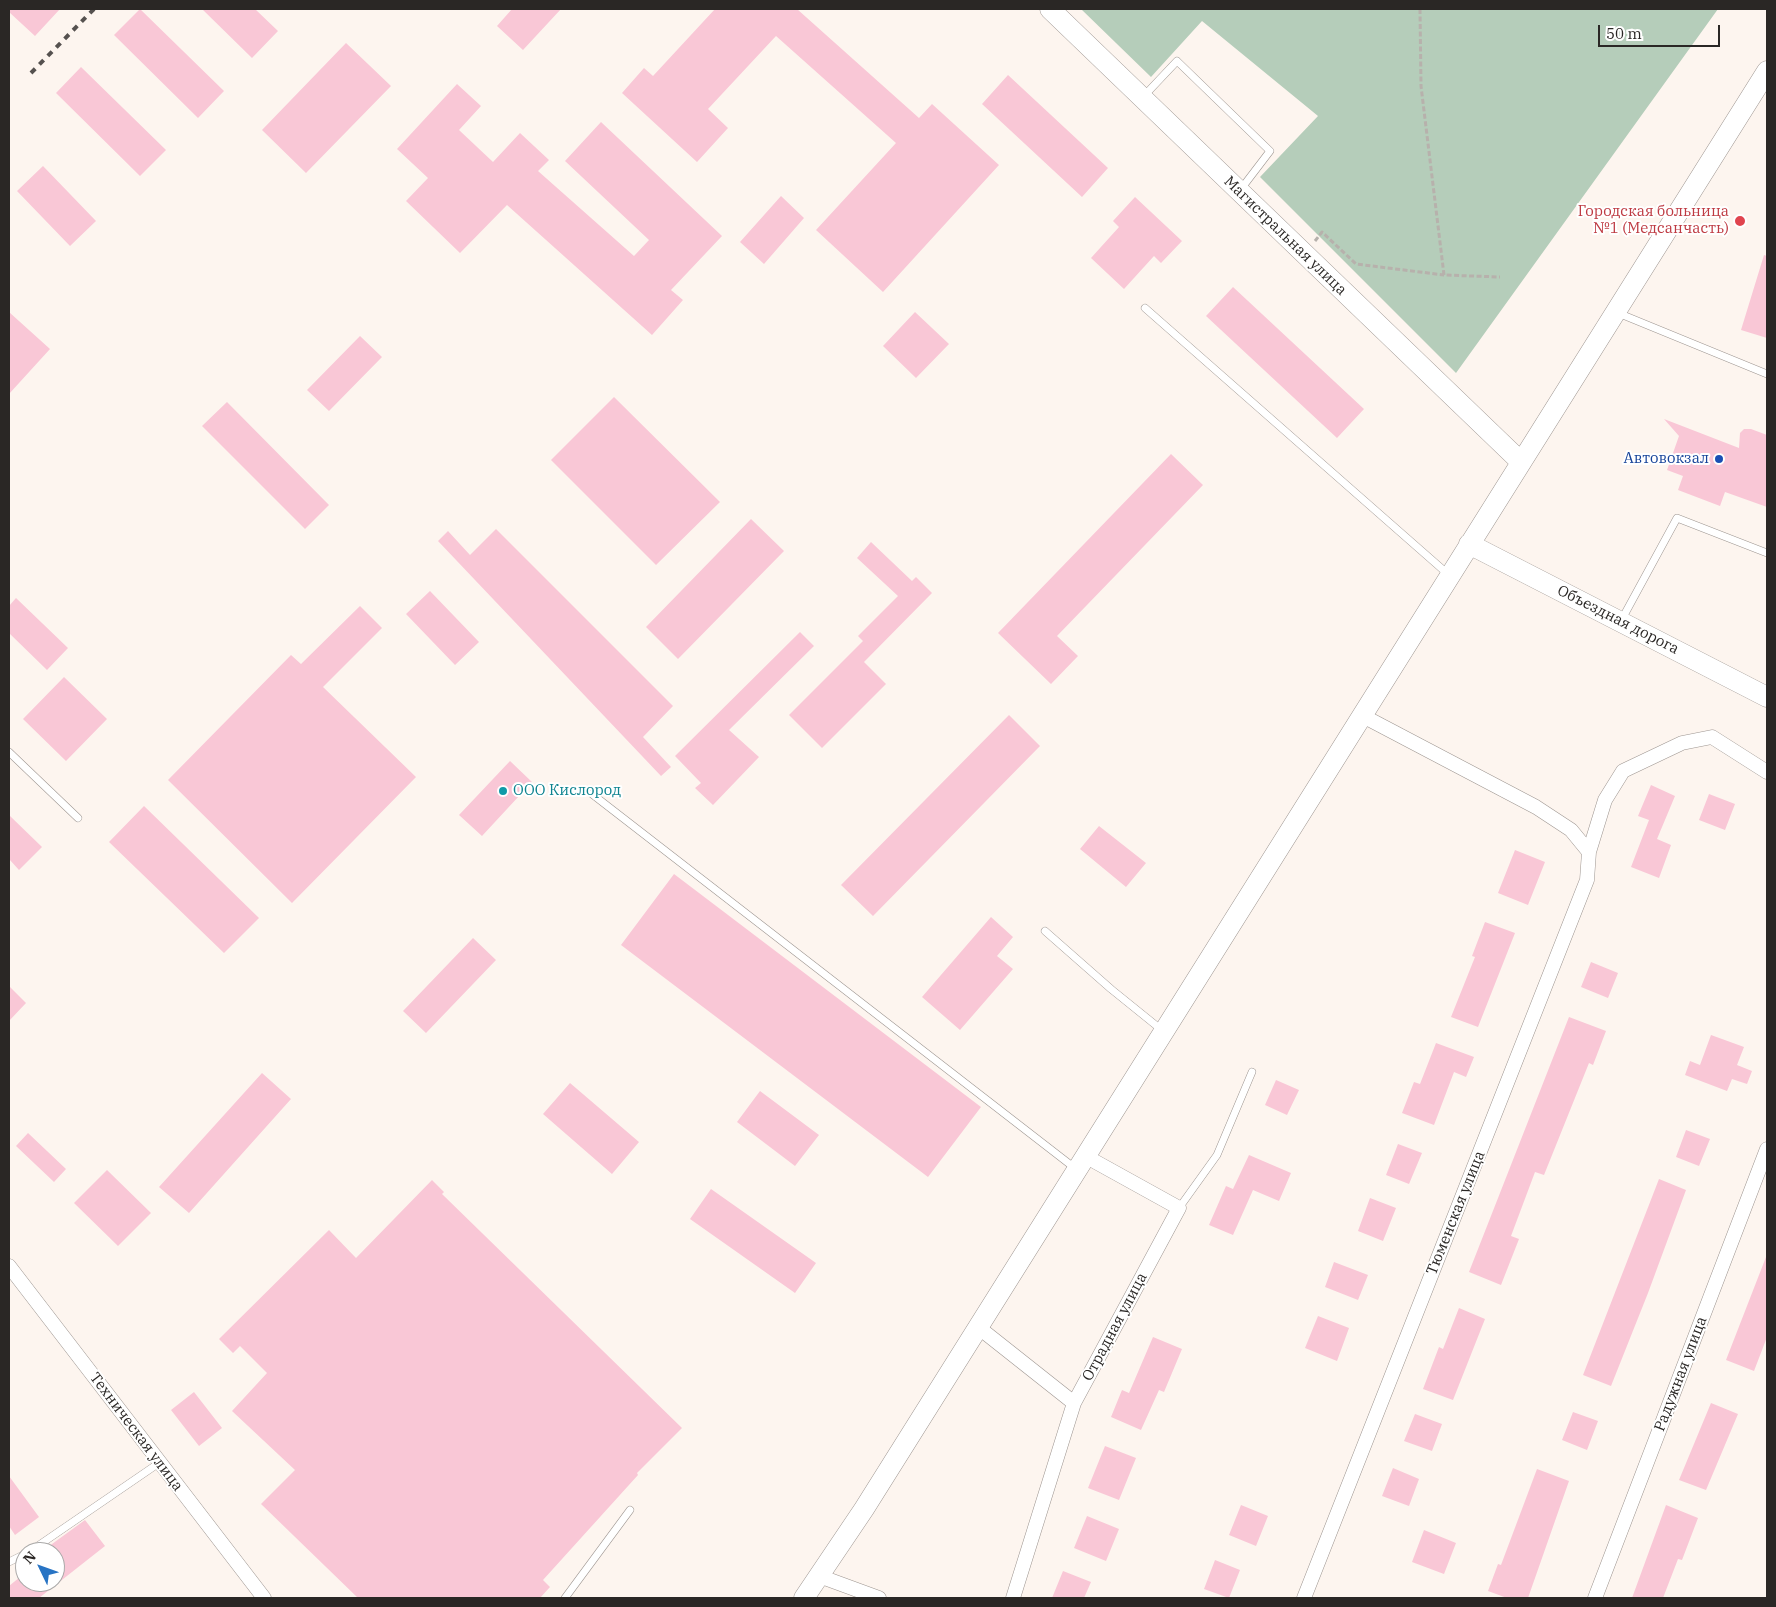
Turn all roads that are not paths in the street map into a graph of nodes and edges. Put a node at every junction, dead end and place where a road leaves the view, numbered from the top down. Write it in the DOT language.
graph roads {
  1 [pos="1050,9"];
  2 [pos="1767,70"];
  3 [pos="1142,98"];
  4 [pos="1239,191"];
  5 [pos="1145,308"];
  6 [pos="1616,312"];
  7 [pos="1767,374"];
  8 [pos="1521,462"];
  9 [pos="1469,544"];
  10 [pos="1767,553"];
  11 [pos="1449,576"];
  12 [pos="1621,622"];
  13 [pos="1767,697"];
  14 [pos="1362,716"];
  15 [pos="9,752"];
  16 [pos="1767,772"];
  17 [pos="592,794"];
  18 [pos="78,818"];
  19 [pos="1589,852"];
  20 [pos="1045,931"];
  21 [pos="1164,1031"];
  22 [pos="1252,1072"];
  23 [pos="1767,1149"];
  24 [pos="1081,1163"];
  25 [pos="1179,1208"];
  26 [pos="9,1266"];
  27 [pos="978,1326"];
  28 [pos="1074,1403"];
  29 [pos="159,1462"];
  30 [pos="630,1510"];
  31 [pos="43,1542"];
  32 [pos="819,1576"];
  33 [pos="264,1598"];
  34 [pos="565,1598"];
  35 [pos="804,1598"];
  36 [pos="879,1598"];
  37 [pos="1013,1598"];
  38 [pos="1304,1598"];
  39 [pos="1595,1598"];
  1 -- 3 [label="main road, Магистральная улица"];
  2 -- 6 [label="main road"];
  3 -- 4 [label="main road, Магистральная улица"];
  3 -- 4 [label="lane"];
  4 -- 8 [label="main road, Магистральная улица"];
  5 -- 11 [label="lane"];
  6 -- 7 [label="lane"];
  6 -- 8 [label="main road"];
  8 -- 9 [label="main road"];
  9 -- 11 [label="main road"];
  9 -- 12 [label="main road, Объездная дорога"];
  10 -- 12 [label="lane"];
  11 -- 14 [label="main road"];
  12 -- 13 [label="main road, Объездная дорога"];
  14 -- 19 [label="street"];
  14 -- 21 [label="main road"];
  15 -- 18 [label="lane"];
  16 -- 19 [label="street, Тюменская улица"];
  17 -- 24 [label="lane"];
  19 -- 38 [label="street, Тюменская улица"];
  20 -- 21 [label="lane"];
  21 -- 24 [label="main road"];
  22 -- 25 [label="lane, Отрадная улица"];
  23 -- 39 [label="street, Радужная улица"];
  24 -- 25 [label="street"];
  24 -- 27 [label="main road"];
  25 -- 28 [label="street, Отрадная улица"];
  26 -- 29 [label="street, Техническая улица"];
  27 -- 28 [label="street"];
  27 -- 32 [label="main road"];
  28 -- 37 [label="street, Отрадная улица"];
  29 -- 31 [label="lane"];
  29 -- 33 [label="street, Техническая улица"];
  30 -- 34 [label="lane"];
  32 -- 35 [label="main road"];
  32 -- 36 [label="street"];
}
